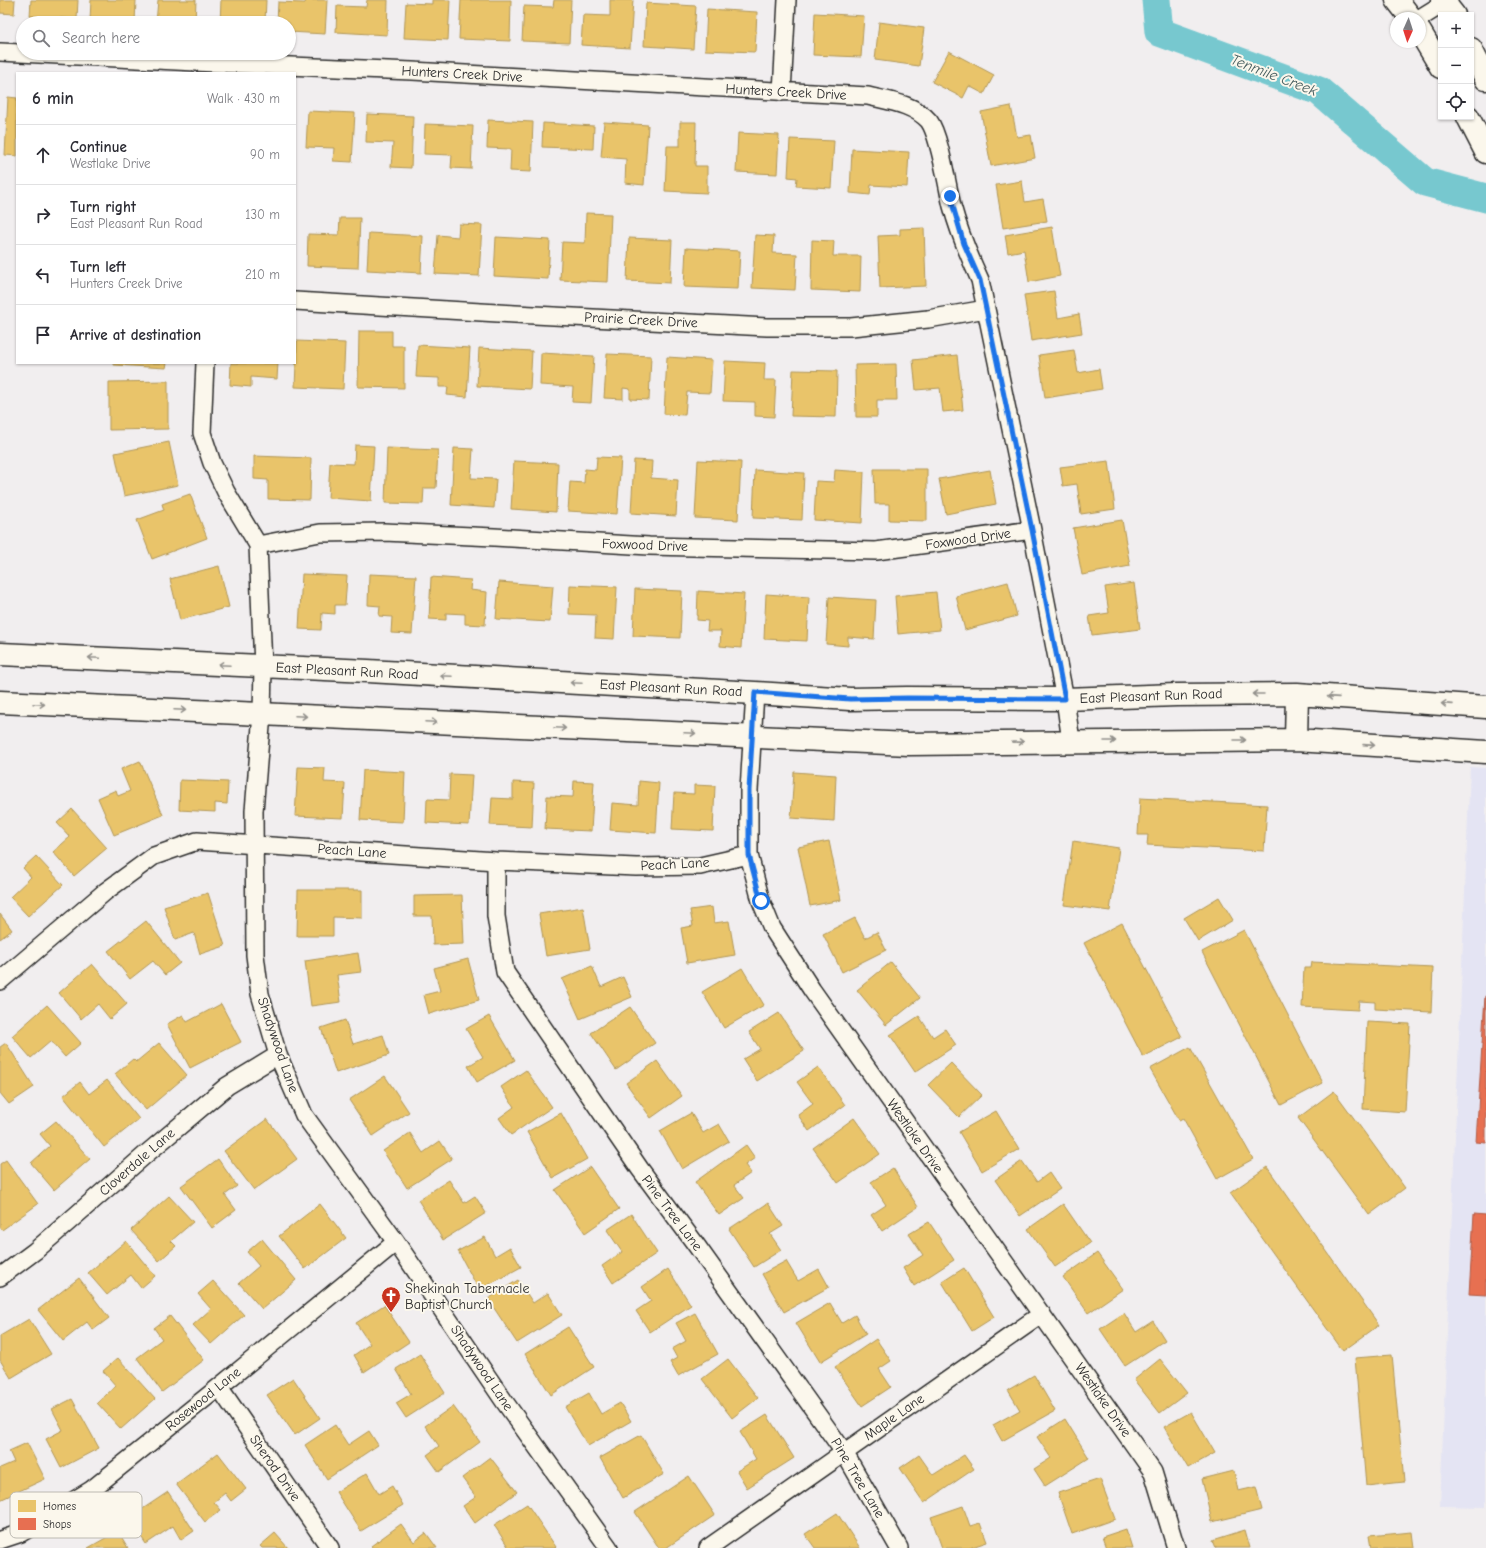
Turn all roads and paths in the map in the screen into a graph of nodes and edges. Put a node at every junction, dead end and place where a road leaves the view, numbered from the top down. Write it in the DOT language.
graph roads {
  1 [pos="787,0"];
  2 [pos="1398,0"];
  3 [pos="1447,4"];
  4 [pos="1407,12"];
  5 [pos="1426,15"];
  6 [pos="1426,42"];
  7 [pos="0,52"];
  8 [pos="16,53"];
  9 [pos="1474,55"];
  10 [pos="108,60"];
  11 [pos="1438,62"];
  12 [pos="215,68"];
  13 [pos="1486,79"];
  14 [pos="782,92"];
  15 [pos="1470,120"];
  16 [pos="1486,152"];
  17 [pos="296,301"];
  18 [pos="986,309"];
  19 [pos="204,364"];
  20 [pos="1032,530"];
  21 [pos="258,545"];
  22 [pos="0,654"];
  23 [pos="263,667"];
  24 [pos="755,692"];
  25 [pos="1297,694"];
  26 [pos="1065,699"];
  27 [pos="0,702"];
  28 [pos="1486,707"];
  29 [pos="262,714"];
  30 [pos="752,736"];
  31 [pos="1296,740"];
  32 [pos="1071,741"];
  33 [pos="1486,752"];
  34 [pos="255,845"];
  35 [pos="749,855"];
  36 [pos="496,861"];
  37 [pos="0,981"];
  38 [pos="278,1055"];
  39 [pos="396,1242"];
  40 [pos="0,1277"];
  41 [pos="1042,1314"];
  42 [pos="219,1387"];
  43 [pos="844,1452"];
  44 [pos="88,1492"];
  45 [pos="10,1537"];
  46 [pos="0,1540"];
  47 [pos="330,1548"];
  48 [pos="609,1548"];
  49 [pos="708,1548"];
  50 [pos="899,1548"];
  51 [pos="1176,1548"];
  1 -- 14 [label="street"];
  2 -- 4 [label="main road"];
  3 -- 5 [label="street"];
  6 -- 11 [label="main road"];
  7 -- 8 [label="street, Hunters Creek Drive"];
  9 -- 13 [label="main road"];
  10 -- 12 [label="street, Hunters Creek Drive"];
  12 -- 14 [label="street, Hunters Creek Drive"];
  14 -- 18 [label="street, Hunters Creek Drive"];
  15 -- 16 [label="main road"];
  17 -- 18 [label="street, Prairie Creek Drive"];
  18 -- 20 [label="street, Hunters Creek Drive"];
  19 -- 21 [label="street, Shadywood Lane"];
  20 -- 21 [label="street, Foxwood Drive"];
  20 -- 26 [label="street, Hunters Creek Drive"];
  21 -- 23 [label="street, Shadywood Lane"];
  23 -- 22 [label="main road, East Pleasant Run Road, one-way"];
  24 -- 23 [label="main road, East Pleasant Run Road, one-way"];
  23 -- 29 [label="street, Shadywood Lane"];
  24 -- 26 [label="main road, East Pleasant Run Road"];
  24 -- 30 [label="street, Westlake Drive"];
  25 -- 26 [label="main road, East Pleasant Run Road, one-way"];
  28 -- 25 [label="main road, East Pleasant Run Road, one-way"];
  25 -- 31 [label="main road"];
  26 -- 32 [label="street, Hunters Creek Drive"];
  27 -- 29 [label="main road, one-way"];
  29 -- 30 [label="main road, one-way"];
  29 -- 34 [label="street, Shadywood Lane"];
  30 -- 32 [label="main road, one-way"];
  30 -- 35 [label="street, Westlake Drive"];
  32 -- 31 [label="main road, one-way"];
  31 -- 33 [label="main road, one-way"];
  34 -- 36 [label="street, Peach Lane"];
  34 -- 37 [label="street, Peach Lane"];
  34 -- 38 [label="street, Shadywood Lane"];
  35 -- 36 [label="street, Peach Lane"];
  35 -- 41 [label="street, Westlake Drive"];
  36 -- 43 [label="street, Pine Tree Lane"];
  38 -- 39 [label="street, Shadywood Lane"];
  38 -- 40 [label="street, Cloverdale Lane"];
  39 -- 42 [label="street, Rosewood Lane"];
  39 -- 48 [label="street, Shadywood Lane"];
  41 -- 43 [label="street, Maple Lane"];
  41 -- 51 [label="street, Westlake Drive"];
  42 -- 44 [label="street, Rosewood Lane"];
  42 -- 47 [label="street, Sherod Drive"];
  43 -- 49 [label="street, Maple Lane"];
  43 -- 50 [label="street, Pine Tree Lane"];
  45 -- 46 [label="street, Rosewood Lane"];
}
